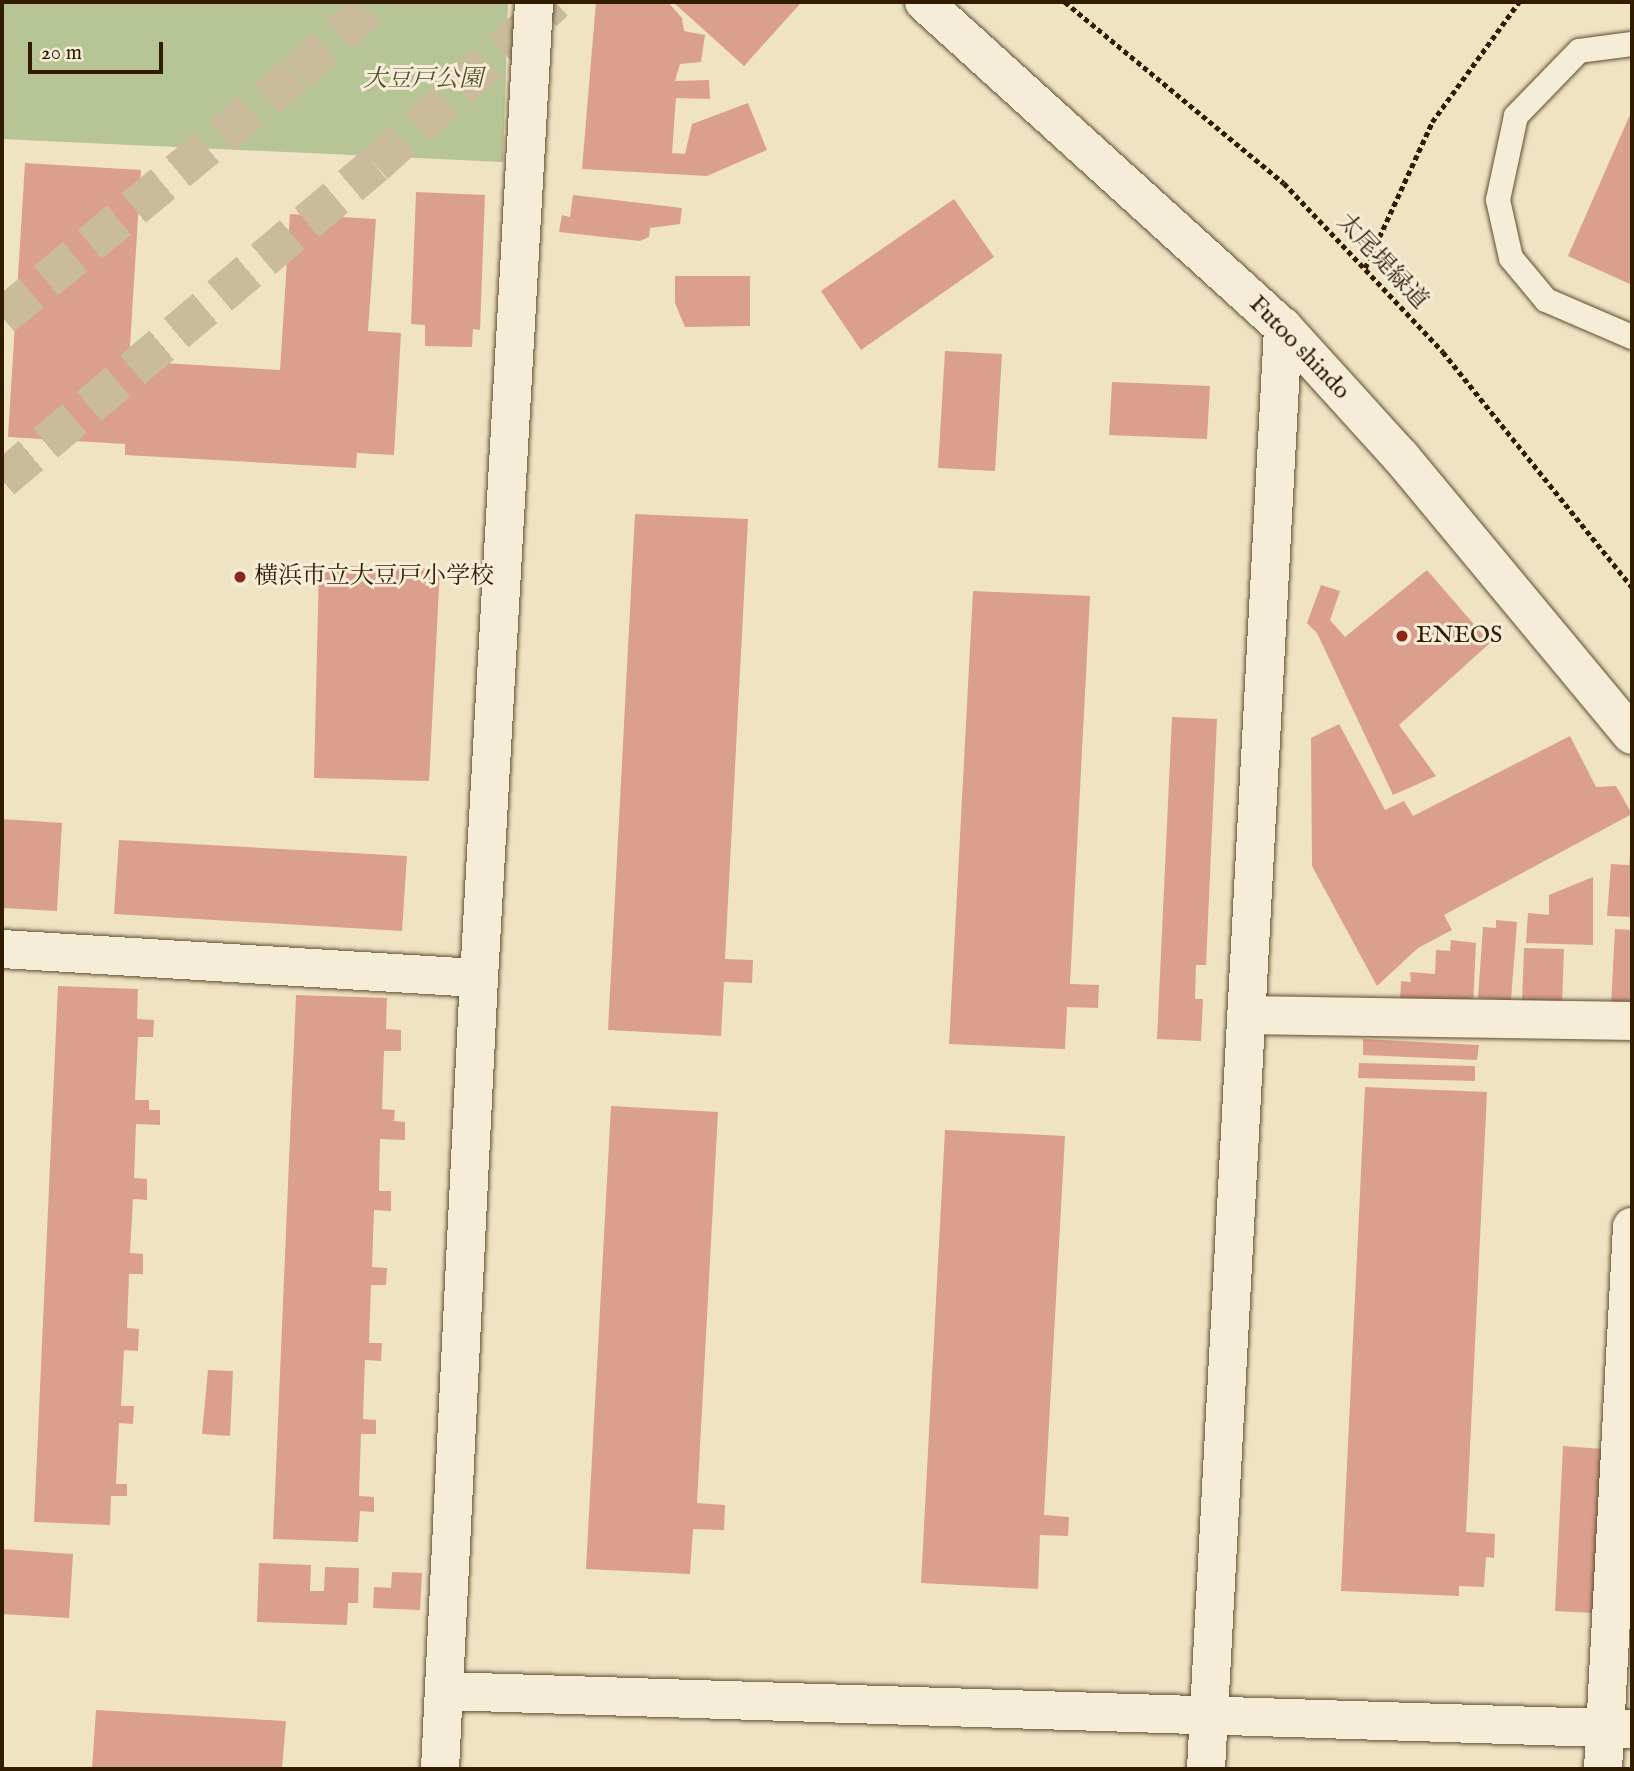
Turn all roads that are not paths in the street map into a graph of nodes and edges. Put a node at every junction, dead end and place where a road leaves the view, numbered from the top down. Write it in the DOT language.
graph roads {
  1 [pos="534,2"];
  2 [pos="924,2"];
  3 [pos="1632,44"];
  4 [pos="1283,327"];
  5 [pos="1632,337"];
  6 [pos="1632,735"];
  7 [pos="2,949"];
  8 [pos="479,978"];
  9 [pos="1246,1015"];
  10 [pos="1632,1021"];
  11 [pos="1632,1227"];
  12 [pos="444,1691"];
  13 [pos="1209,1716"];
  14 [pos="1619,1729"];
  15 [pos="440,1769"];
  16 [pos="1206,1769"];
  17 [pos="1603,1769"];
  1 -- 8 [label="street"];
  2 -- 4 [label="street, Futoo shindo"];
  3 -- 5 [label="lane"];
  4 -- 6 [label="street, Futoo shindo"];
  4 -- 9 [label="street"];
  7 -- 8 [label="street"];
  8 -- 12 [label="street"];
  9 -- 10 [label="street"];
  9 -- 13 [label="street"];
  11 -- 14 [label="street"];
  12 -- 13 [label="street"];
  12 -- 15 [label="street"];
  13 -- 14 [label="street"];
  13 -- 16 [label="street"];
  14 -- 17 [label="street"];
}
